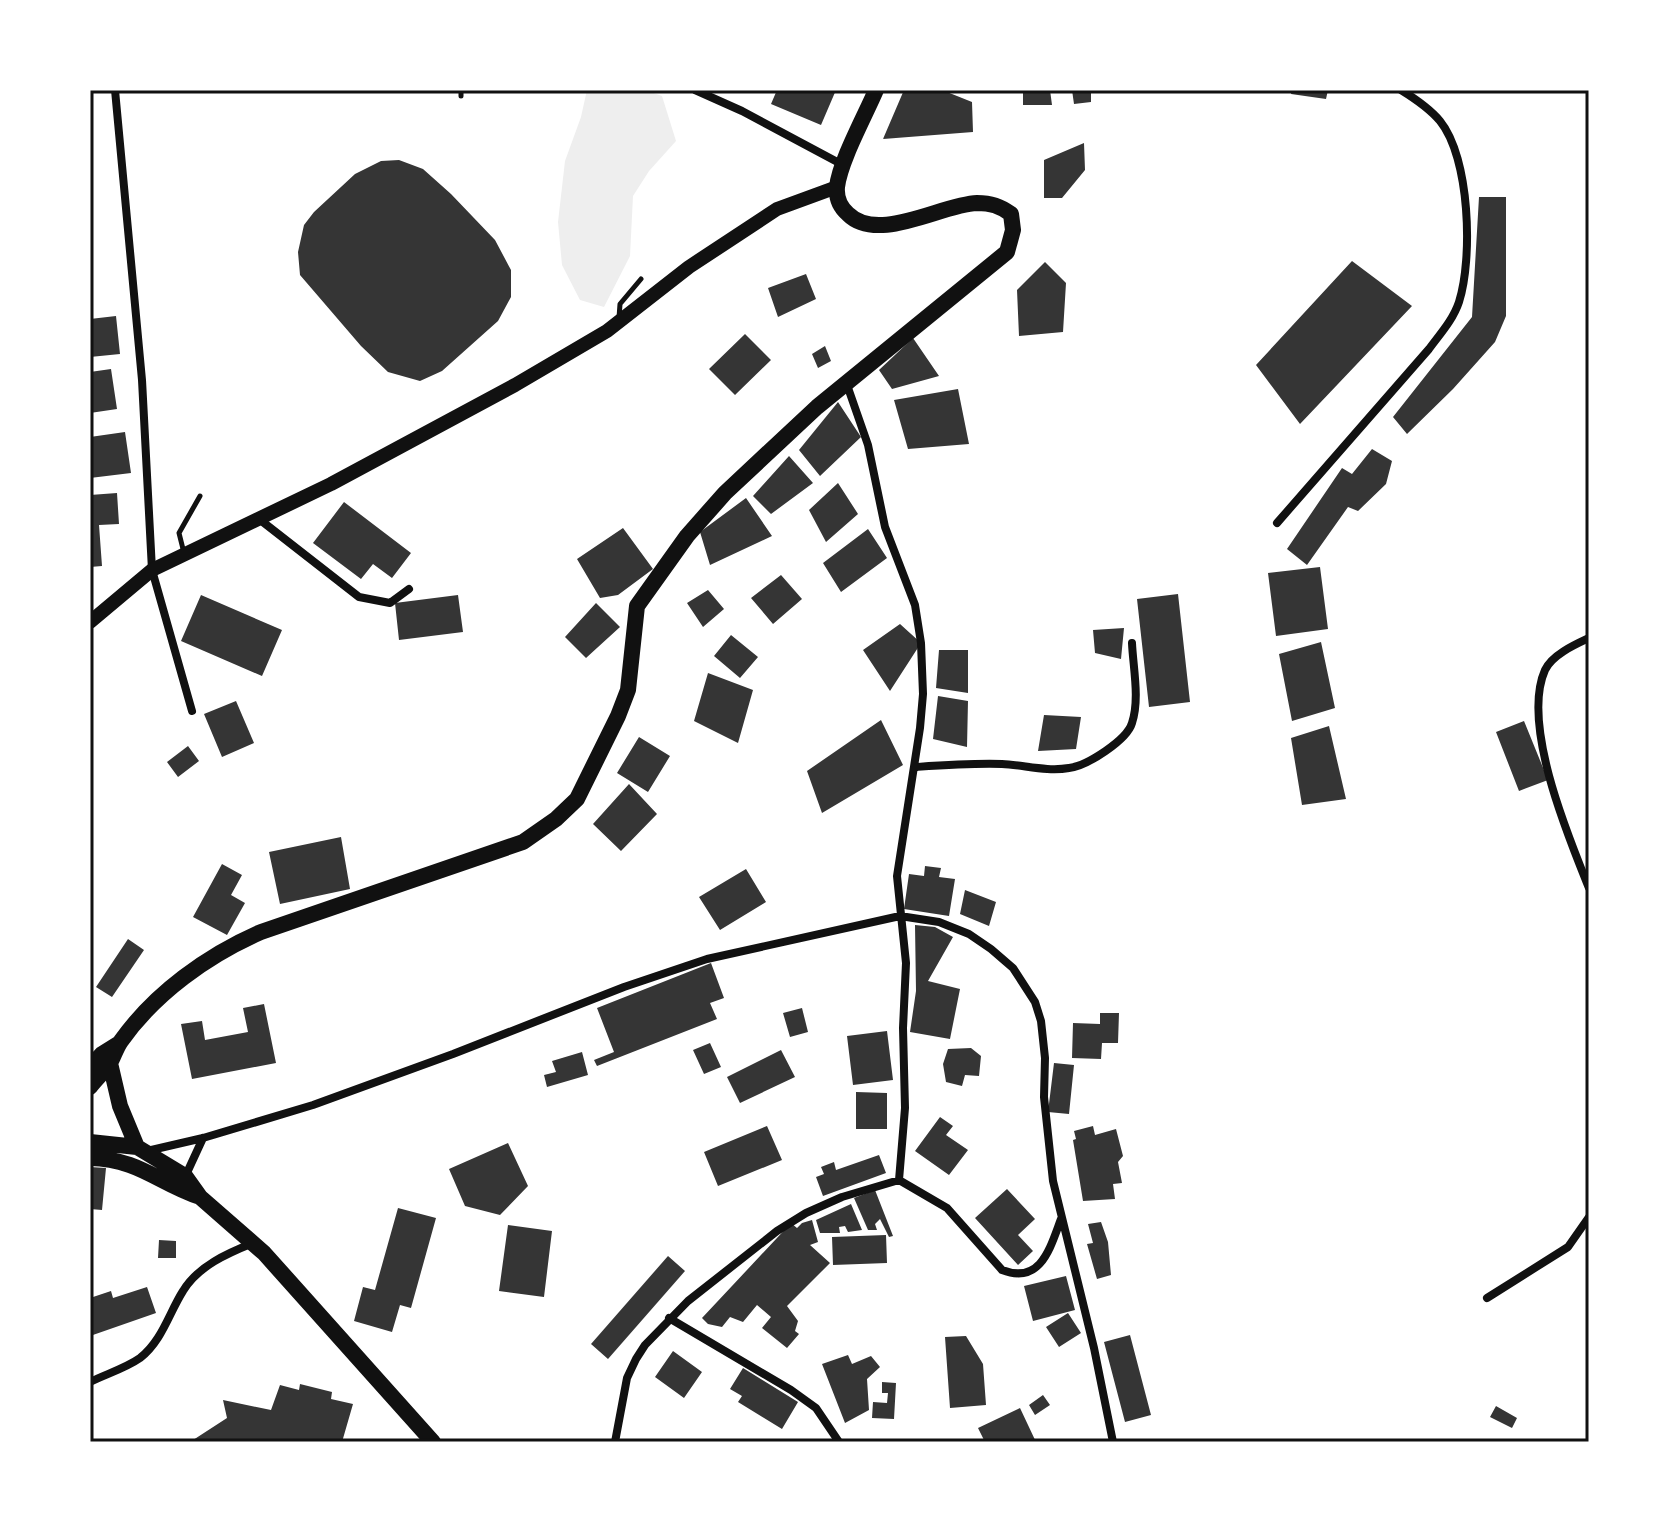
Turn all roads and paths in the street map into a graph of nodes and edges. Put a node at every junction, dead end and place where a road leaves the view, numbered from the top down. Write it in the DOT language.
graph roads {
  1 [pos="115,90"];
  2 [pos="695,90"];
  3 [pos="876,90"];
  4 [pos="1401,90"];
  5 [pos="844,165"];
  6 [pos="837,187"];
  7 [pos="641,279"];
  8 [pos="619,321"];
  9 [pos="846,381"];
  10 [pos="200,496"];
  11 [pos="258,519"];
  12 [pos="1277,523"];
  13 [pos="184,554"];
  14 [pos="152,570"];
  15 [pos="409,589"];
  16 [pos="90,622"];
  17 [pos="1589,638"];
  18 [pos="1132,643"];
  19 [pos="192,711"];
  20 [pos="916,767"];
  21 [pos="1589,888"];
  22 [pos="900,916"];
  23 [pos="119,1043"];
  24 [pos="110,1063"];
  25 [pos="90,1067"];
  26 [pos="90,1087"];
  27 [pos="203,1138"];
  28 [pos="90,1142"];
  29 [pos="141,1149"];
  30 [pos="90,1158"];
  31 [pos="899,1180"];
  32 [pos="181,1183"];
  33 [pos="1589,1217"];
  34 [pos="1062,1218"];
  35 [pos="254,1243"];
  36 [pos="1487,1298"];
  37 [pos="669,1318"];
  38 [pos="90,1382"];
  39 [pos="433,1442"];
  40 [pos="615,1442"];
  41 [pos="839,1442"];
  42 [pos="1113,1442"];
  1 -- 14 [label="street"];
  2 -- 5 [label="street"];
  3 -- 5 [label="main road"];
  4 -- 12 [label="street"];
  5 -- 6 [label="main road"];
  6 -- 8 [label="street"];
  6 -- 9 [label="main road"];
  7 -- 8 [label="lane"];
  8 -- 11 [label="street"];
  9 -- 20 [label="street"];
  9 -- 23 [label="main road"];
  10 -- 13 [label="lane"];
  11 -- 13 [label="street"];
  11 -- 15 [label="street"];
  13 -- 14 [label="street"];
  14 -- 16 [label="street"];
  14 -- 19 [label="street"];
  17 -- 21 [label="street"];
  18 -- 20 [label="street"];
  20 -- 22 [label="street"];
  22 -- 27 [label="street"];
  22 -- 31 [label="street"];
  22 -- 34 [label="street"];
  23 -- 24 [label="main road"];
  23 -- 25 [label="main road"];
  24 -- 26 [label="main road"];
  24 -- 29 [label="main road"];
  27 -- 29 [label="street"];
  27 -- 32 [label="street"];
  28 -- 29 [label="main road"];
  29 -- 32 [label="main road"];
  30 -- 32 [label="main road"];
  31 -- 34 [label="street"];
  31 -- 37 [label="street"];
  32 -- 35 [label="main road"];
  33 -- 36 [label="street"];
  34 -- 42 [label="street"];
  35 -- 38 [label="street"];
  35 -- 39 [label="main road"];
  37 -- 40 [label="street"];
  37 -- 41 [label="street"];
}
